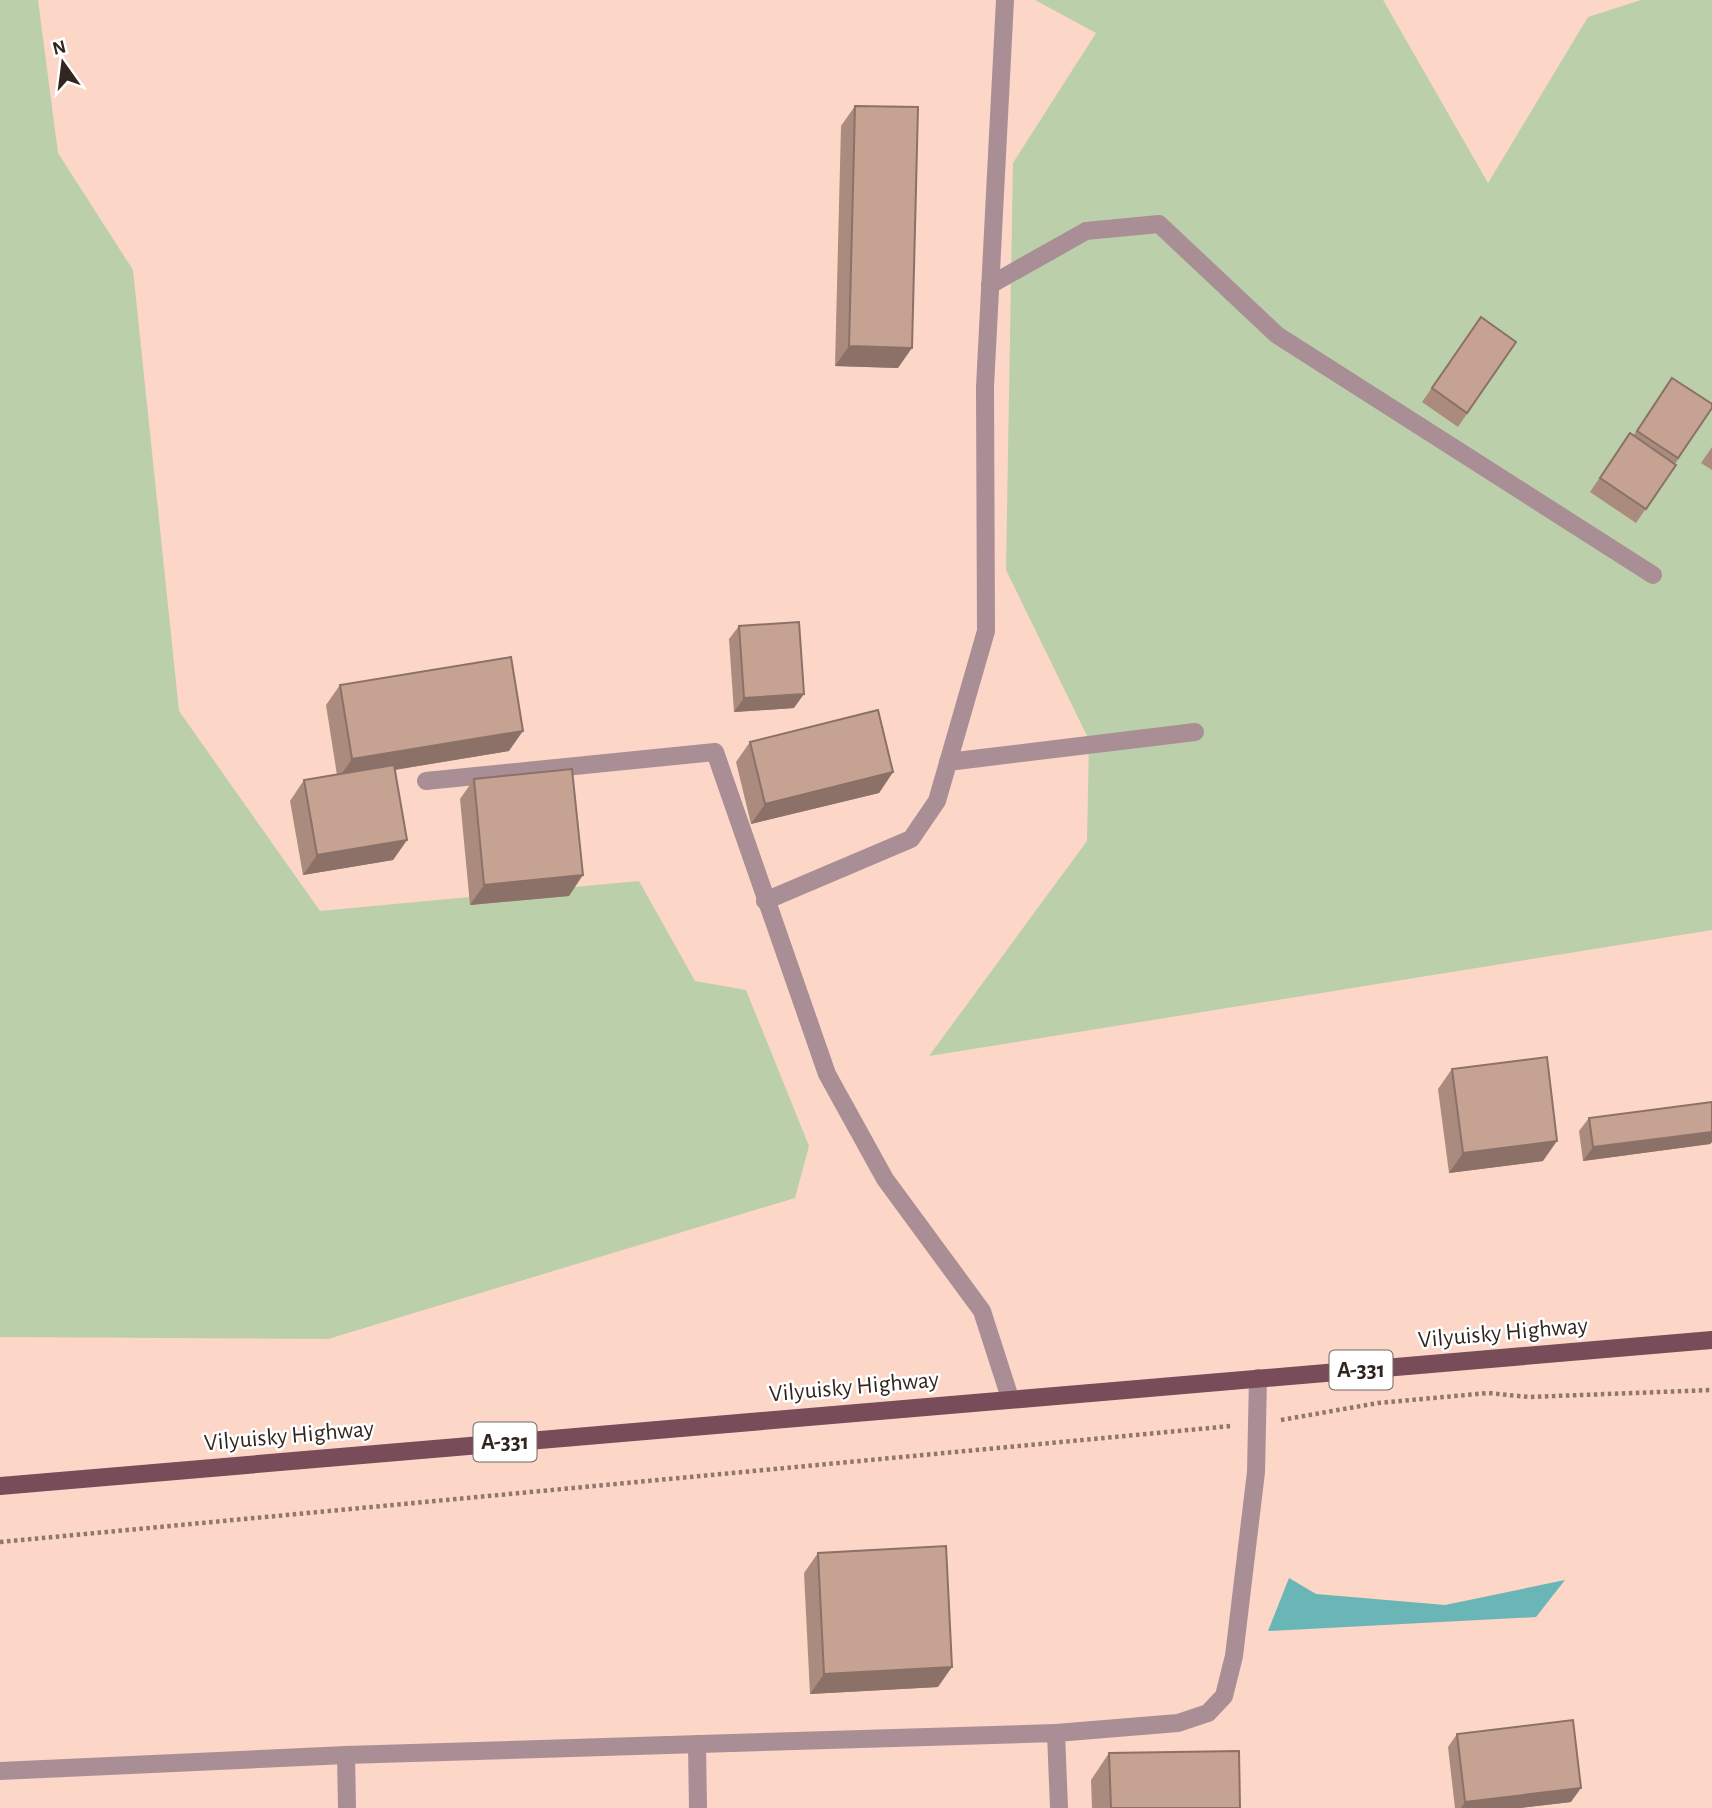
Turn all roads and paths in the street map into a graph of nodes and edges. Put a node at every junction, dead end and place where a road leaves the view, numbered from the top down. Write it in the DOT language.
graph roads {
  1 [pos="1004,0"];
  2 [pos="990,285"];
  3 [pos="1653,575"];
  4 [pos="1195,732"];
  5 [pos="948,762"];
  6 [pos="426,781"];
  7 [pos="765,901"];
  8 [pos="1712,1340"];
  9 [pos="1258,1378"];
  10 [pos="1712,1390"];
  11 [pos="1010,1398"];
  12 [pos="1257,1424"];
  13 [pos="0,1486"];
  14 [pos="0,1542"];
  15 [pos="1056,1733"];
  16 [pos="697,1744"];
  17 [pos="346,1755"];
  18 [pos="0,1771"];
  19 [pos="347,1808"];
  20 [pos="698,1808"];
  21 [pos="1059,1808"];
  1 -- 2 [label="street"];
  2 -- 3 [label="street"];
  2 -- 5 [label="street"];
  4 -- 5 [label="street"];
  5 -- 7 [label="street"];
  6 -- 7 [label="street"];
  7 -- 11 [label="street"];
  8 -- 9 [label="main road, Vilyuisky Highway / А-331"];
  9 -- 11 [label="main road, Vilyuisky Highway / А-331"];
  9 -- 12 [label="street"];
  10 -- 12 [label="path"];
  11 -- 13 [label="main road, Vilyuisky Highway / А-331"];
  12 -- 14 [label="path"];
  12 -- 15 [label="street"];
  15 -- 16 [label="street"];
  15 -- 21 [label="street"];
  16 -- 17 [label="street"];
  16 -- 20 [label="street"];
  17 -- 18 [label="street"];
  17 -- 19 [label="street"];
}
